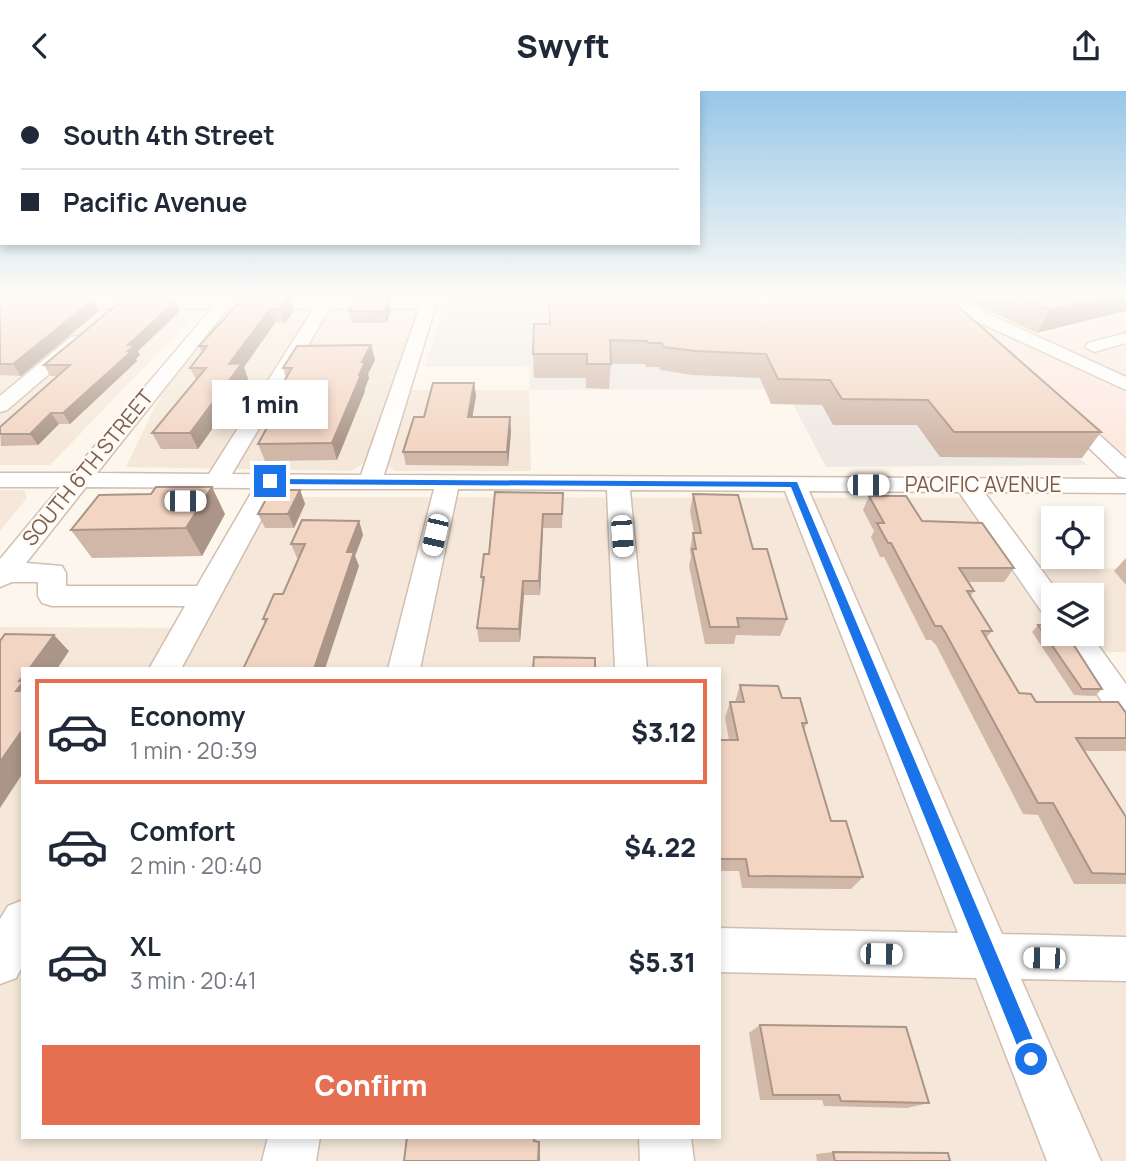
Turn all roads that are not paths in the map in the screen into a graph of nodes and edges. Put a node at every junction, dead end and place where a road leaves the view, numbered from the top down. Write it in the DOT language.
graph roads {
  1 [pos="72,345"];
  2 [pos="189,345"];
  3 [pos="300,345"];
  4 [pos="415,345"];
  5 [pos="1042,345"];
  6 [pos="1101,345"];
  7 [pos="1094,347"];
  8 [pos="1126,384"];
  9 [pos="1048,398"];
  10 [pos="0,406"];
  11 [pos="1126,471"];
  12 [pos="0,479"];
  13 [pos="78,480"];
  14 [pos="216,481"];
  15 [pos="370,482"];
  16 [pos="448,482"];
  17 [pos="618,483"];
  18 [pos="794,484"];
  19 [pos="966,485"];
  20 [pos="1126,486"];
  21 [pos="264,491"];
  22 [pos="61,501"];
  23 [pos="2,574"];
  24 [pos="1041,590"];
  25 [pos="206,596"];
  26 [pos="1081,646"];
  27 [pos="166,667"];
  28 [pos="404,667"];
  29 [pos="631,667"];
  30 [pos="1126,710"];
  31 [pos="721,950"];
  32 [pos="989,957"];
  33 [pos="1126,959"];
  34 [pos="294,1139"];
  35 [pos="665,1139"];
  36 [pos="289,1161"];
  37 [pos="667,1161"];
  38 [pos="1074,1161"];
  1 -- 10 [label="street"];
  2 -- 13 [label="street, SOUTH 6TH STREET"];
  3 -- 14 [label="street"];
  4 -- 15 [label="street"];
  5 -- 8 [label="street"];
  6 -- 7 [label="street"];
  9 -- 11 [label="street"];
  12 -- 13 [label="street, PACIFIC AVENUE"];
  13 -- 14 [label="street, PACIFIC AVENUE"];
  13 -- 22 [label="street, SOUTH 6TH STREET"];
  14 -- 21 [label="street, PACIFIC AVENUE"];
  15 -- 16 [label="street, PACIFIC AVENUE"];
  15 -- 21 [label="street, PACIFIC AVENUE"];
  16 -- 17 [label="street, PACIFIC AVENUE"];
  16 -- 28 [label="street"];
  17 -- 18 [label="street, PACIFIC AVENUE"];
  17 -- 29 [label="street"];
  18 -- 19 [label="street, PACIFIC AVENUE"];
  18 -- 32 [label="street"];
  19 -- 20 [label="street, PACIFIC AVENUE"];
  19 -- 24 [label="street"];
  21 -- 22 [label="street"];
  21 -- 25 [label="street"];
  22 -- 23 [label="street, SOUTH 6TH STREET"];
  23 -- 25 [label="street"];
  25 -- 27 [label="street"];
  26 -- 30 [label="street"];
  31 -- 32 [label="street"];
  32 -- 33 [label="street"];
  32 -- 38 [label="street"];
  34 -- 36 [label="street"];
  35 -- 37 [label="street"];
}
